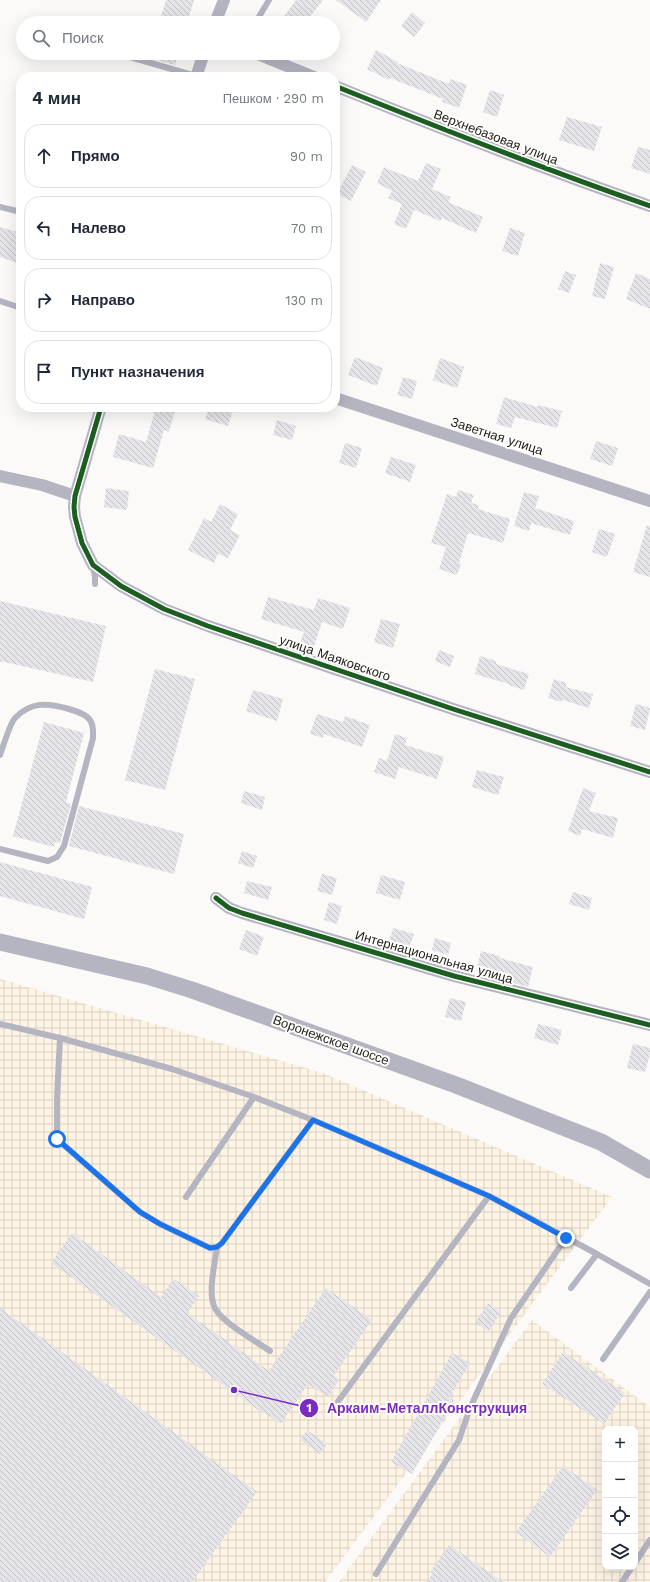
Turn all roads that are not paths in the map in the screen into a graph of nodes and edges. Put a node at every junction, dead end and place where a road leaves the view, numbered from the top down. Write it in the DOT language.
graph roads {
  1 [pos="224,0"];
  2 [pos="269,0"];
  3 [pos="218,16"];
  4 [pos="259,16"];
  5 [pos="140,60"];
  6 [pos="202,60"];
  7 [pos="272,60"];
  8 [pos="182,72"];
  9 [pos="197,72"];
  10 [pos="302,72"];
  11 [pos="340,88"];
  12 [pos="650,206"];
  13 [pos="0,207"];
  14 [pos="16,211"];
  15 [pos="0,301"];
  16 [pos="16,306"];
  17 [pos="340,400"];
  18 [pos="100,412"];
  19 [pos="0,476"];
  20 [pos="75,496"];
  21 [pos="650,501"];
  22 [pos="93,565"];
  23 [pos="95,584"];
  24 [pos="0,755"];
  25 [pos="650,772"];
  26 [pos="0,849"];
  27 [pos="216,898"];
  28 [pos="0,942"];
  29 [pos="0,1024"];
  30 [pos="650,1026"];
  31 [pos="60,1038"];
  32 [pos="254,1097"];
  33 [pos="313,1120"];
  34 [pos="650,1170"];
  35 [pos="489,1196"];
  36 [pos="186,1197"];
  37 [pos="566,1238"];
  38 [pos="217,1247"];
  39 [pos="597,1254"];
  40 [pos="650,1284"];
  41 [pos="571,1288"];
  42 [pos="650,1292"];
  43 [pos="270,1351"];
  44 [pos="602,1359"];
  45 [pos="331,1411"];
  46 [pos="650,1540"];
  47 [pos="638,1558"];
  48 [pos="630,1570"];
  49 [pos="376,1574"];
  50 [pos="622,1582"];
  1 -- 3 [label="street"];
  2 -- 4 [label="lane"];
  5 -- 8 [label="lane"];
  6 -- 9 [label="street"];
  7 -- 10 [label="street"];
  11 -- 12 [label="street, Верхнебазовая улица"];
  13 -- 14 [label="lane"];
  15 -- 16 [label="lane"];
  17 -- 21 [label="street, Заветная улица"];
  18 -- 20 [label="street, улица Маяковского"];
  19 -- 20 [label="street"];
  20 -- 22 [label="street, улица Маяковского"];
  22 -- 23 [label="lane"];
  22 -- 25 [label="street, улица Маяковского"];
  24 -- 26 [label="lane"];
  27 -- 30 [label="street, Интернациональная улица"];
  28 -- 34 [label="main road, Воронежское шоссе"];
  29 -- 31 [label="lane"];
  31 -- 32 [label="lane"];
  31 -- 38 [label="lane"];
  32 -- 33 [label="lane"];
  32 -- 36 [label="lane"];
  33 -- 35 [label="lane"];
  33 -- 38 [label="lane"];
  35 -- 37 [label="lane"];
  35 -- 45 [label="lane"];
  37 -- 39 [label="lane"];
  37 -- 49 [label="lane"];
  38 -- 43 [label="lane"];
  39 -- 40 [label="lane"];
  39 -- 41 [label="lane"];
  42 -- 44 [label="lane"];
  46 -- 47 [label="lane"];
  48 -- 50 [label="lane"];
}
